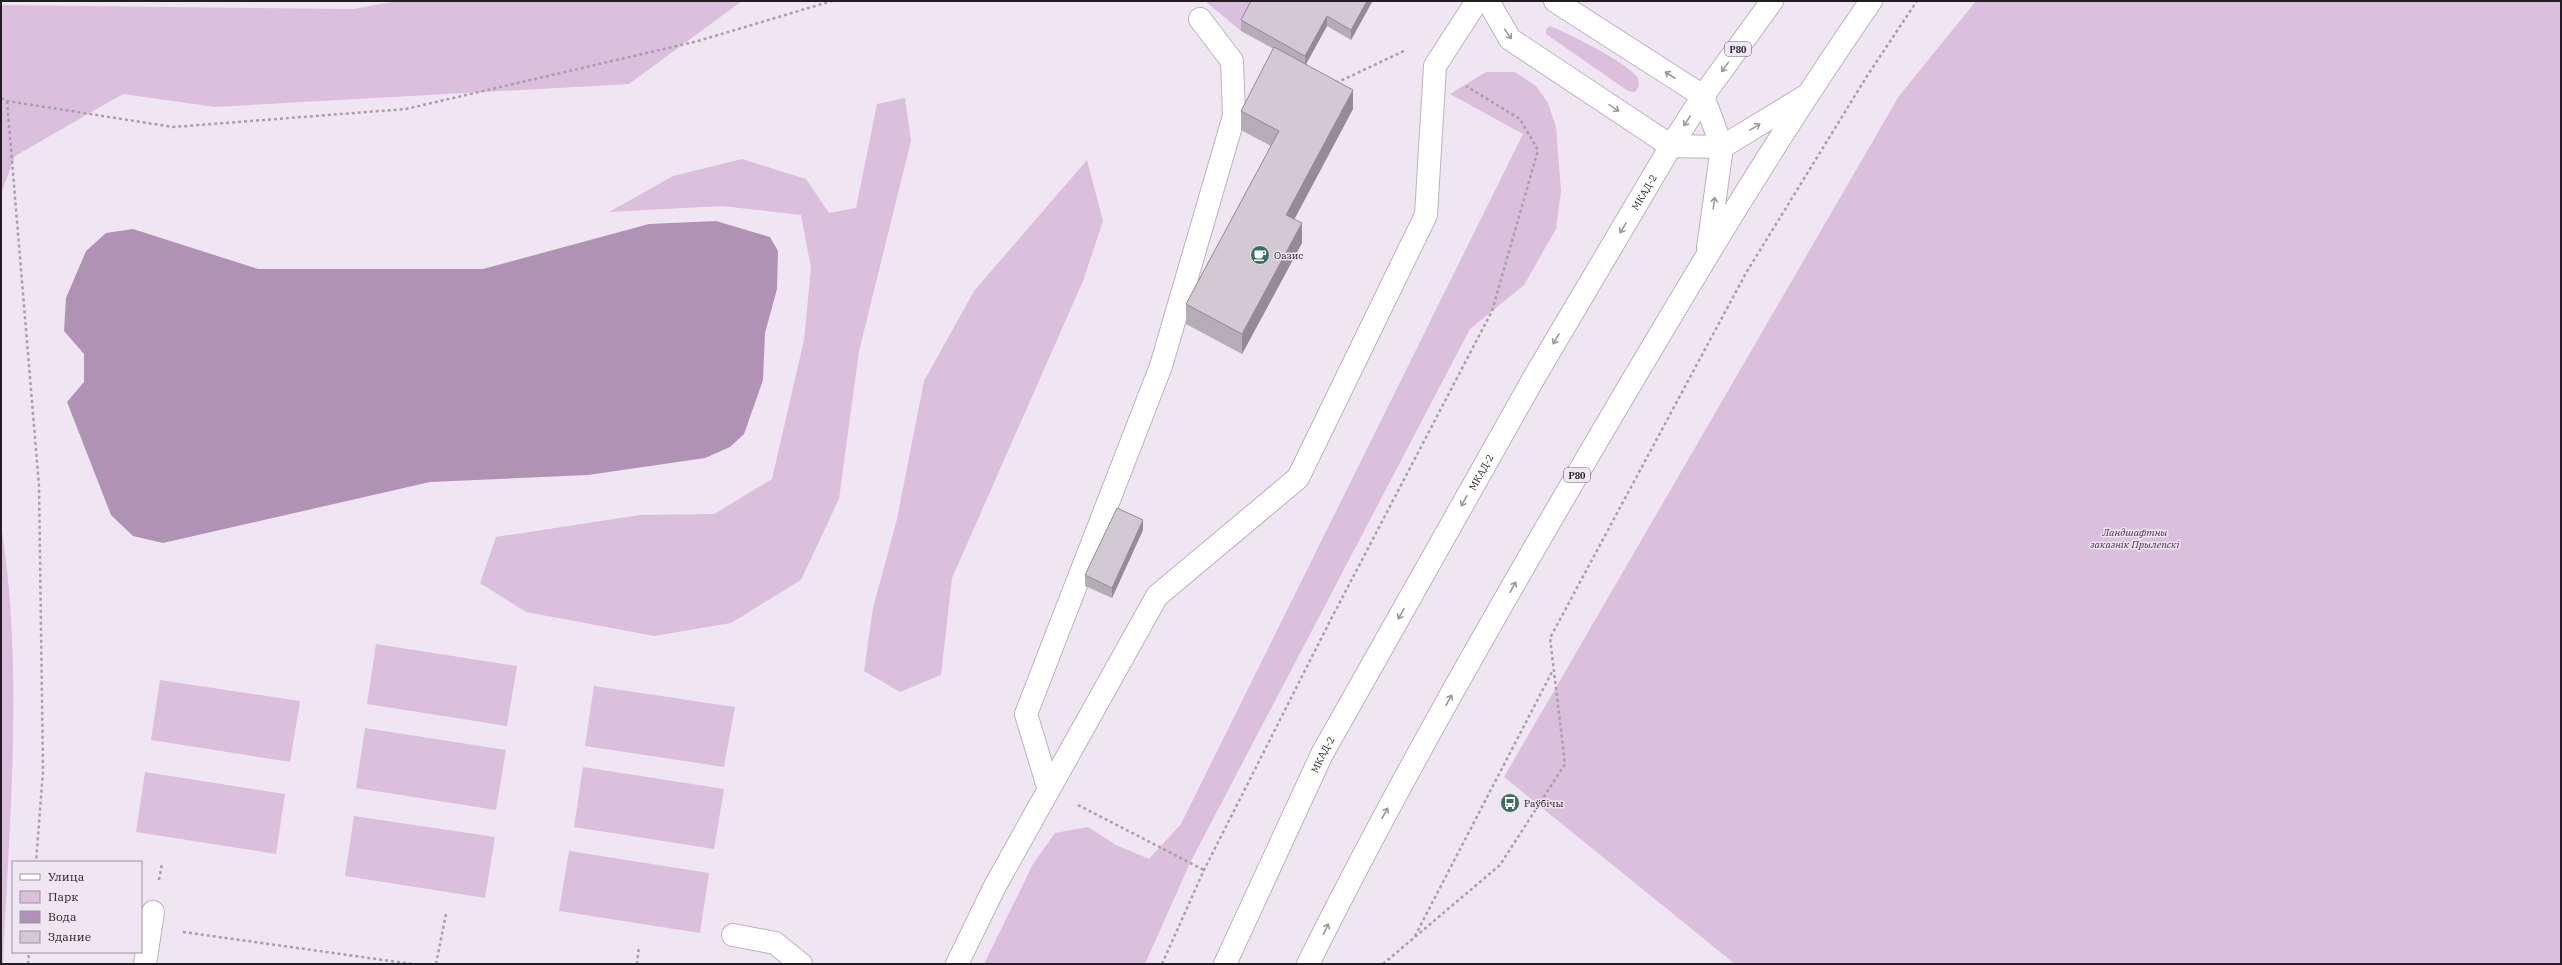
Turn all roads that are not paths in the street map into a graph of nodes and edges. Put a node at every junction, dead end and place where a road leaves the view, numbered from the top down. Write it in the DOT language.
graph roads {
  1 [pos="1477,1"];
  2 [pos="1488,1"];
  3 [pos="1555,1"];
  4 [pos="1772,1"];
  5 [pos="1871,1"];
  6 [pos="1200,19"];
  7 [pos="1808,95"];
  8 [pos="1703,96"];
  9 [pos="1671,146"];
  10 [pos="1722,147"];
  11 [pos="1707,255"];
  12 [pos="1049,790"];
  13 [pos="151,920"];
  14 [pos="733,935"];
  15 [pos="145,964"];
  16 [pos="801,964"];
  17 [pos="957,964"];
  18 [pos="1225,964"];
  19 [pos="1308,964"];
  1 -- 12 [label="main road"];
  2 -- 9 [label="main road, one-way"];
  8 -- 3 [label="main road, one-way"];
  4 -- 8 [label="main road, МКАД-2 / Р80, one-way"];
  5 -- 7 [label="main road, Р80"];
  6 -- 12 [label="main road"];
  10 -- 7 [label="main road, one-way"];
  7 -- 11 [label="main road, Р80"];
  8 -- 9 [label="main road, МКАД-2 / Р80, one-way"];
  8 -- 10 [label="main road"];
  9 -- 10 [label="main road"];
  9 -- 18 [label="main road, МКАД-2 / Р80, one-way"];
  11 -- 10 [label="main road, one-way"];
  19 -- 11 [label="main road, Р80, one-way"];
  12 -- 17 [label="main road"];
  13 -- 15 [label="main road"];
  14 -- 16 [label="main road"];
}
